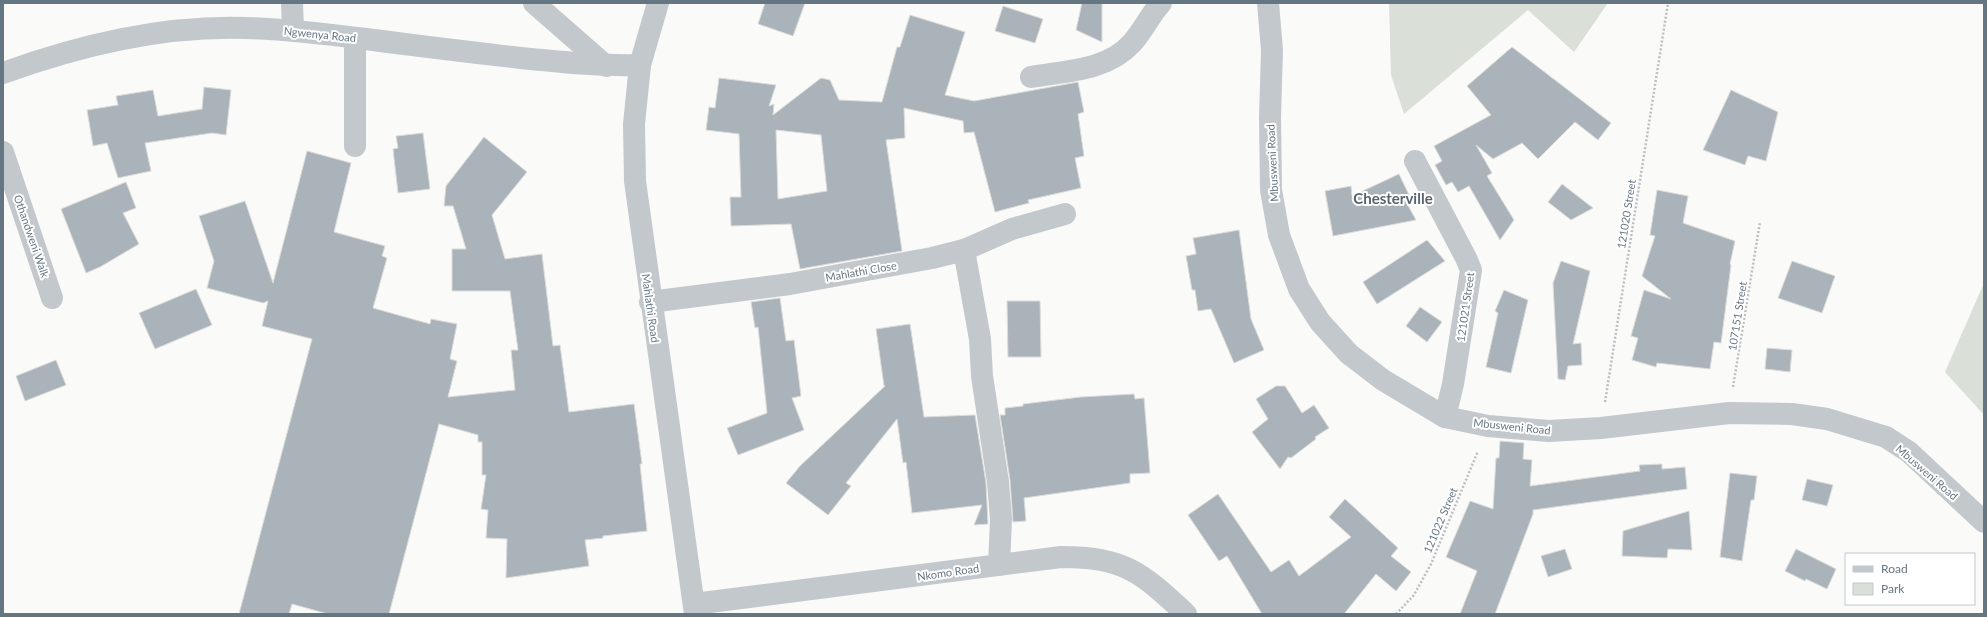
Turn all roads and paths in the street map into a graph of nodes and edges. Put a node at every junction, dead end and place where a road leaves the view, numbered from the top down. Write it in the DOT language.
graph roads {
  1 [pos="292,3"];
  2 [pos="534,3"];
  3 [pos="658,3"];
  4 [pos="1161,3"];
  5 [pos="1268,3"];
  6 [pos="1668,3"];
  7 [pos="293,30"];
  8 [pos="355,38"];
  9 [pos="640,65"];
  10 [pos="606,66"];
  11 [pos="3,73"];
  12 [pos="1031,77"];
  13 [pos="355,146"];
  14 [pos="3,152"];
  15 [pos="1415,161"];
  16 [pos="1065,214"];
  17 [pos="1760,222"];
  18 [pos="964,250"];
  19 [pos="52,298"];
  20 [pos="650,302"];
  21 [pos="1729,413"];
  22 [pos="1445,417"];
  23 [pos="1488,426"];
  24 [pos="1601,428"];
  25 [pos="1984,522"];
  26 [pos="999,565"];
  27 [pos="694,609"];
  28 [pos="1186,614"];
  29 [pos="1396,614"];
  1 -- 7 [label="street"];
  2 -- 10 [label="street"];
  3 -- 9 [label="street, Mahlathi Road"];
  4 -- 12 [label="street"];
  5 -- 22 [label="street, Mbusweni Road"];
  6 -- 24 [label="path, 121020 Street"];
  7 -- 8 [label="street, Ngwenya Road"];
  7 -- 11 [label="street, Ngwenya Road"];
  8 -- 10 [label="street, Ngwenya Road"];
  8 -- 13 [label="street"];
  9 -- 10 [label="street, Ngwenya Road"];
  9 -- 20 [label="street, Mahlathi Road"];
  14 -- 19 [label="street, Othandweni Walk"];
  15 -- 22 [label="street, 121021 Street"];
  16 -- 18 [label="street, Mahlathi Close"];
  17 -- 21 [label="path, 107151 Street"];
  18 -- 20 [label="street, Mahlathi Close"];
  18 -- 26 [label="street"];
  20 -- 27 [label="street, Mahlathi Road"];
  21 -- 24 [label="street, Mbusweni Road"];
  21 -- 25 [label="street, Mbusweni Road"];
  22 -- 23 [label="street, Mbusweni Road"];
  23 -- 24 [label="street, Mbusweni Road"];
  23 -- 29 [label="path, 121022 Street"];
  26 -- 27 [label="street, Nkomo Road"];
  26 -- 28 [label="street, Nkomo Road"];
}
